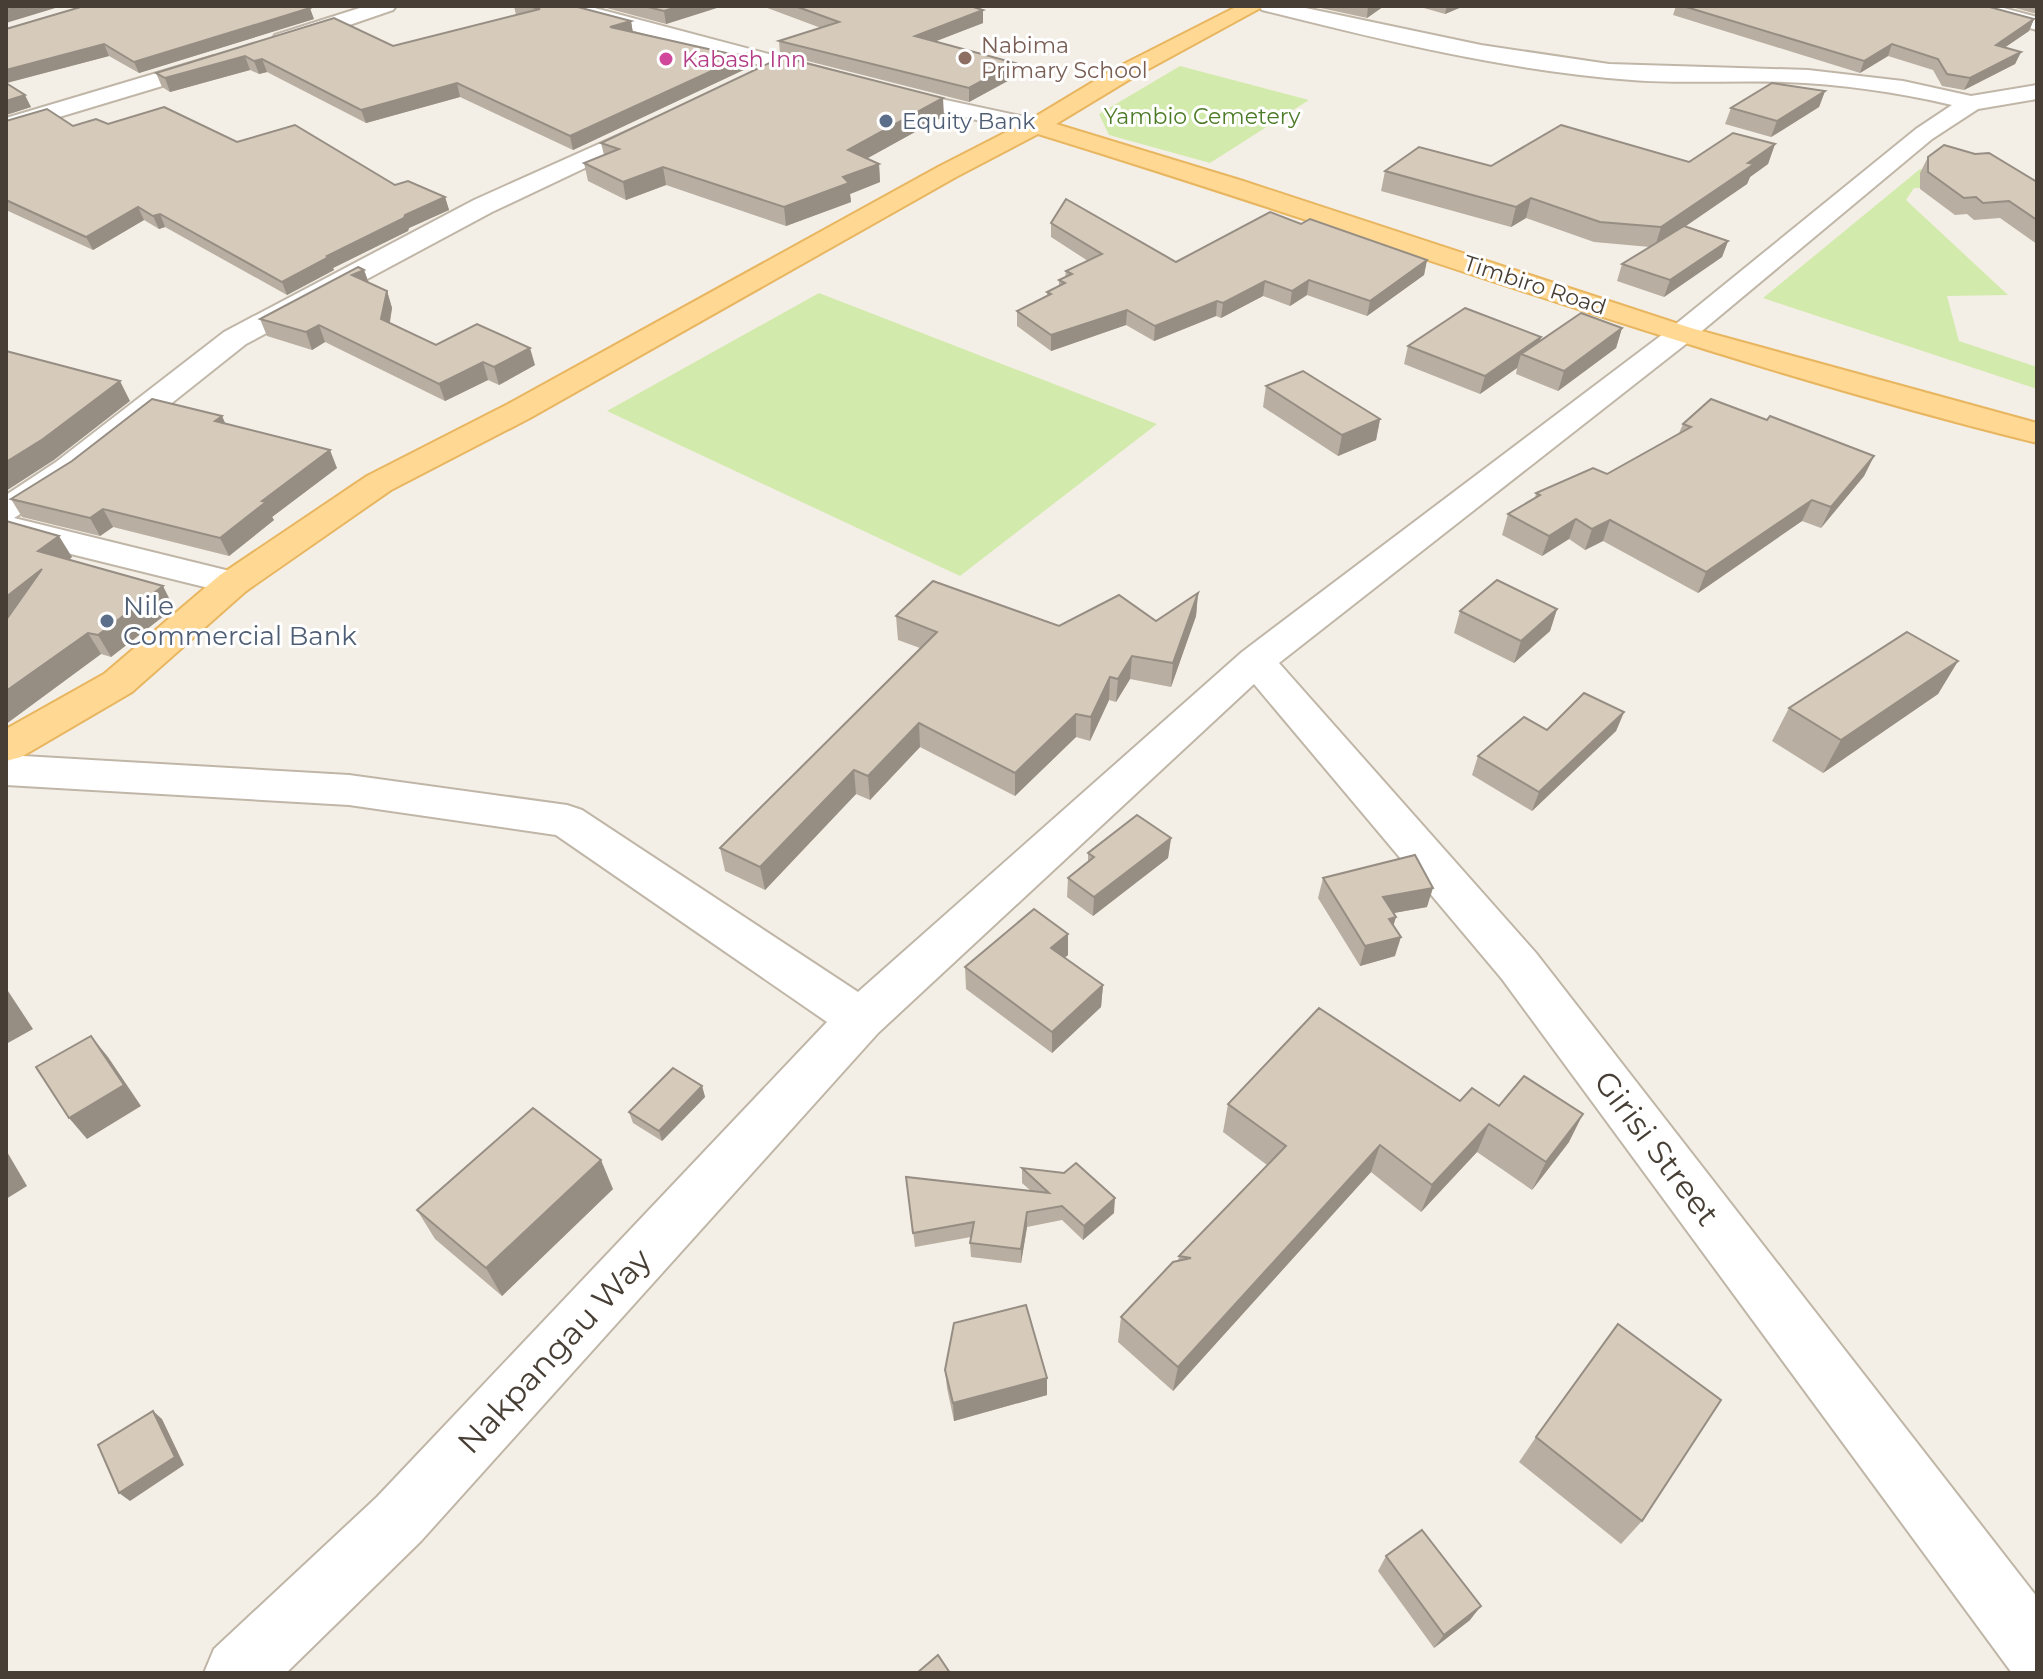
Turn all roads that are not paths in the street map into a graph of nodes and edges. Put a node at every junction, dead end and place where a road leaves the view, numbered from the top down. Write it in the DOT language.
graph roads {
  1 [pos="386,6"];
  2 [pos="563,6"];
  3 [pos="1254,6"];
  4 [pos="1269,6"];
  5 [pos="1973,6"];
  6 [pos="2037,24"];
  7 [pos="782,64"];
  8 [pos="741,84"];
  9 [pos="2037,92"];
  10 [pos="1971,103"];
  11 [pos="687,110"];
  12 [pos="6,126"];
  13 [pos="1036,126"];
  14 [pos="1681,334"];
  15 [pos="2037,433"];
  16 [pos="6,510"];
  17 [pos="6,527"];
  18 [pos="233,583"];
  19 [pos="1256,661"];
  20 [pos="6,747"];
  21 [pos="6,770"];
  22 [pos="861,1019"];
  23 [pos="2037,1651"];
  24 [pos="238,1673"];
  1 -- 12 [label="street"];
  2 -- 7 [label="street"];
  3 -- 13 [label="main road"];
  4 -- 10 [label="street"];
  5 -- 6 [label="street"];
  7 -- 8 [label="street"];
  7 -- 13 [label="street"];
  9 -- 10 [label="street"];
  10 -- 14 [label="street, Nakpangau Way"];
  11 -- 16 [label="street"];
  13 -- 14 [label="main road, Timbiro Road"];
  13 -- 18 [label="main road"];
  14 -- 15 [label="main road, Timbiro Road"];
  14 -- 19 [label="street, Nakpangau Way"];
  17 -- 18 [label="street"];
  18 -- 20 [label="main road"];
  19 -- 22 [label="street, Nakpangau Way"];
  19 -- 23 [label="street, Girisi Street"];
  21 -- 22 [label="street"];
  22 -- 24 [label="street, Nakpangau Way"];
}
